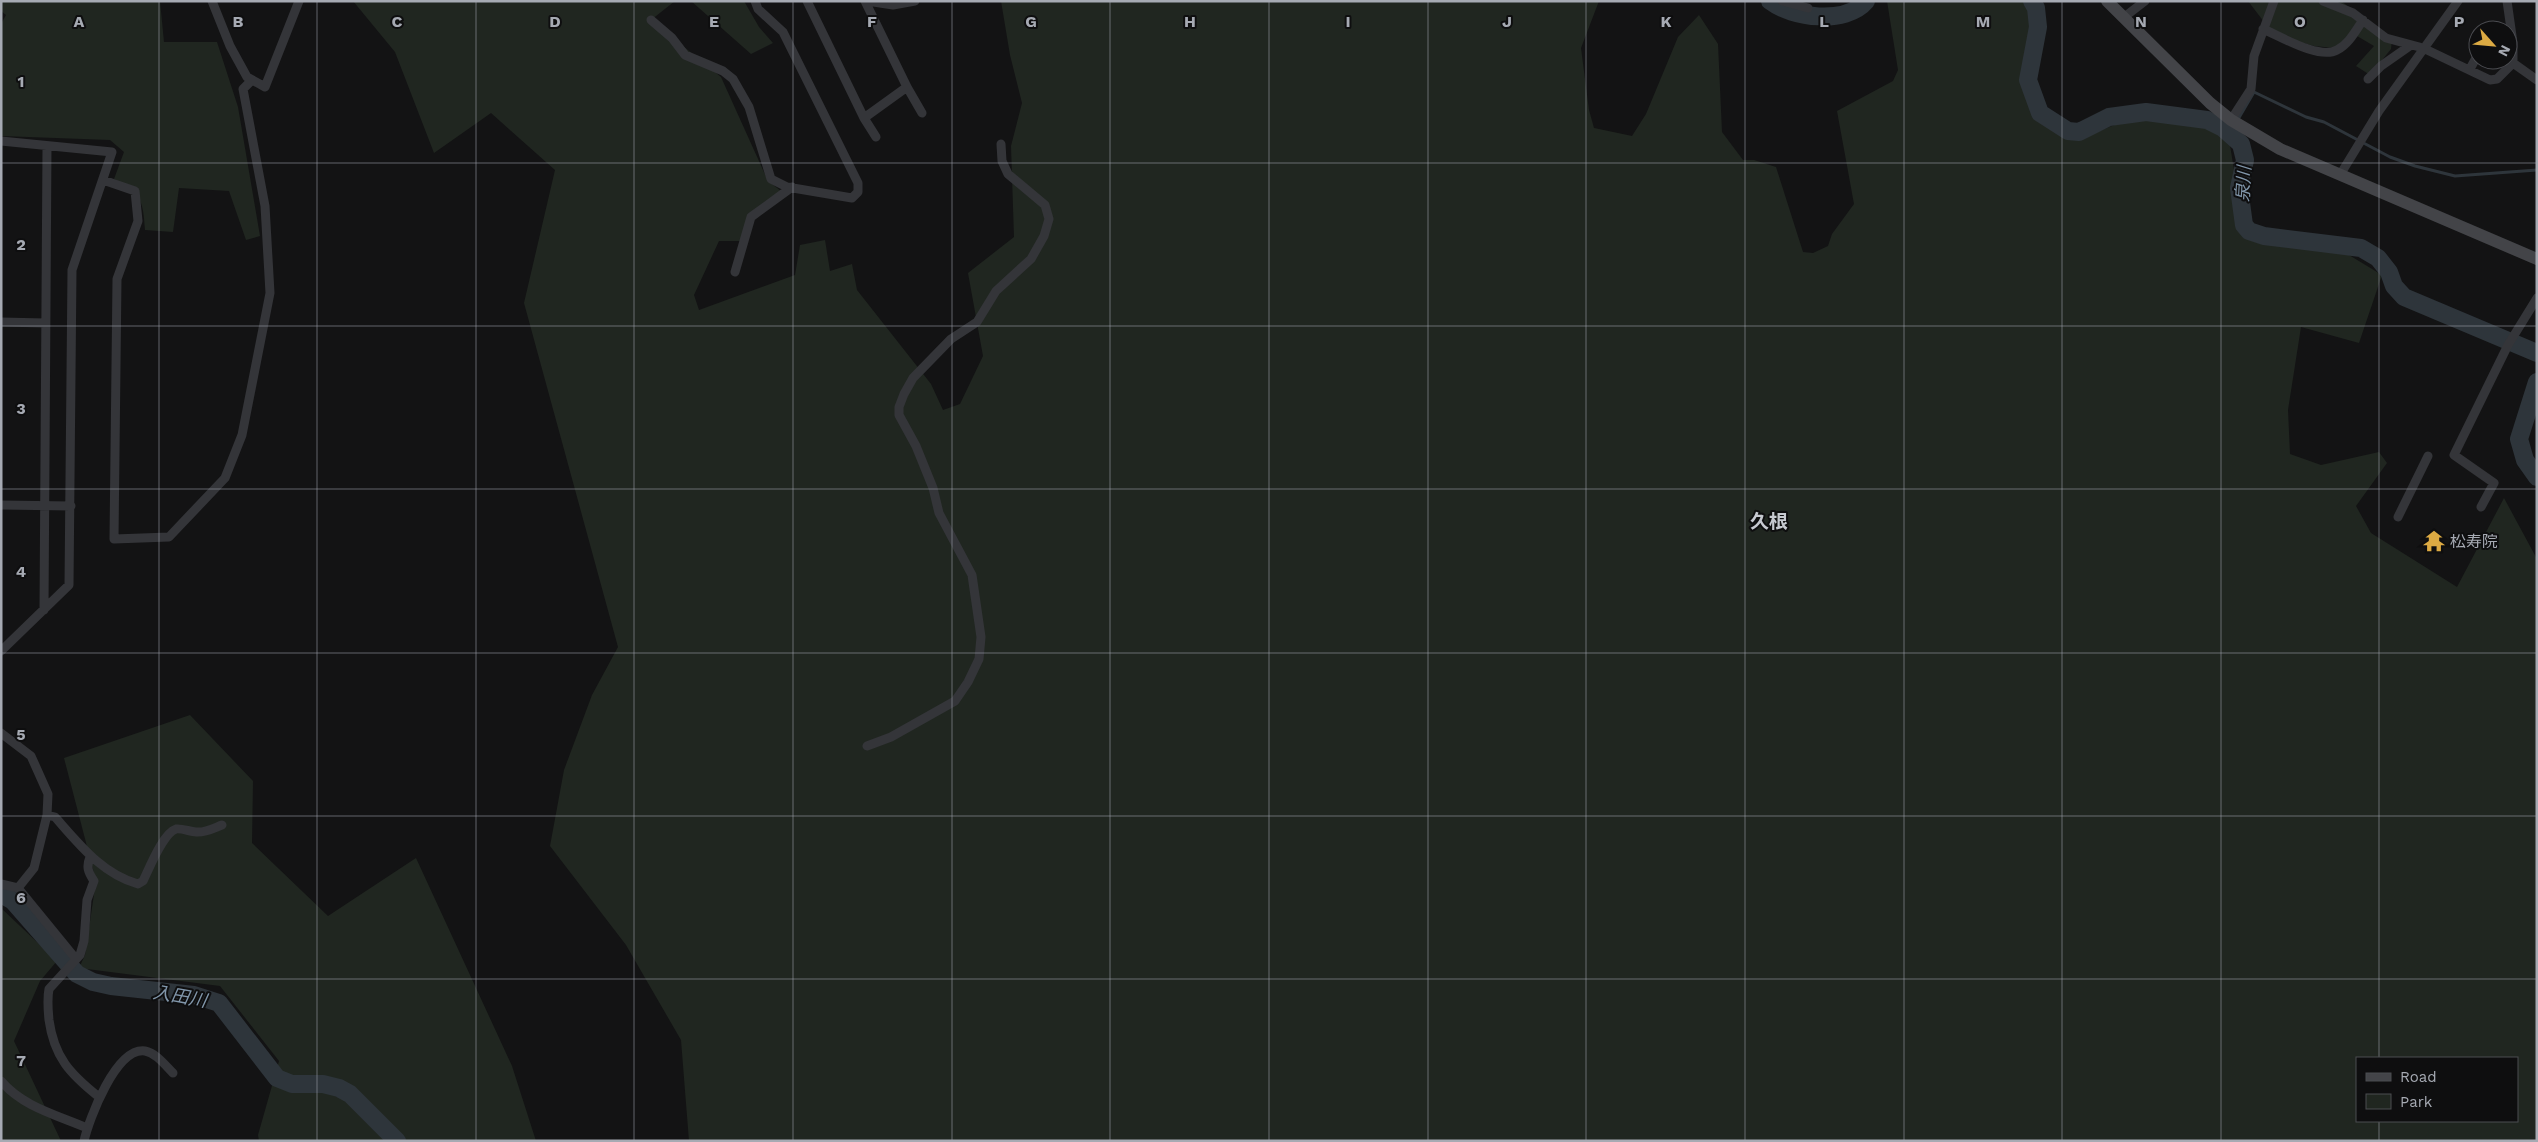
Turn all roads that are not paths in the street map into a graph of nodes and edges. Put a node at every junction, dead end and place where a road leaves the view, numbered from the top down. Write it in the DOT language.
graph roads {
  1 [pos="212,1"];
  2 [pos="299,1"];
  3 [pos="756,1"];
  4 [pos="807,1"];
  5 [pos="866,1"];
  6 [pos="915,1"];
  7 [pos="1782,1"];
  8 [pos="2106,1"];
  9 [pos="2145,1"];
  10 [pos="2274,1"];
  11 [pos="2323,1"];
  12 [pos="2458,1"];
  13 [pos="2507,1"];
  14 [pos="880,2"];
  15 [pos="1808,8"];
  16 [pos="2123,18"];
  17 [pos="651,20"];
  18 [pos="2363,20"];
  19 [pos="2510,20"];
  20 [pos="2263,28"];
  21 [pos="2411,45"];
  22 [pos="2423,48"];
  23 [pos="2518,67"];
  24 [pos="2468,69"];
  25 [pos="2470,70"];
  26 [pos="2506,70"];
  27 [pos="2368,79"];
  28 [pos="2537,80"];
  29 [pos="251,81"];
  30 [pos="907,87"];
  31 [pos="922,113"];
  32 [pos="864,118"];
  33 [pos="2231,120"];
  34 [pos="876,137"];
  35 [pos="1,141"];
  36 [pos="1001,144"];
  37 [pos="47,146"];
  38 [pos="2340,175"];
  39 [pos="103,180"];
  40 [pos="792,188"];
  41 [pos="2537,259"];
  42 [pos="735,272"];
  43 [pos="2537,298"];
  44 [pos="1,322"];
  45 [pos="45,323"];
  46 [pos="2428,456"];
  47 [pos="1,505"];
  48 [pos="43,506"];
  49 [pos="71,506"];
  50 [pos="2481,508"];
  51 [pos="2398,517"];
  52 [pos="44,610"];
  53 [pos="1,652"];
  54 [pos="1,733"];
  55 [pos="867,746"];
  56 [pos="47,815"];
  57 [pos="222,825"];
  58 [pos="90,857"];
  59 [pos="1,884"];
  60 [pos="18,888"];
  61 [pos="76,959"];
  62 [pos="172,1072"];
  63 [pos="1,1081"];
  64 [pos="99,1096"];
  65 [pos="87,1128"];
  66 [pos="84,1141"];
  1 -- 29 [label="street"];
  2 -- 29 [label="street"];
  3 -- 40 [label="street"];
  4 -- 32 [label="street"];
  5 -- 14 [label="street"];
  5 -- 30 [label="street"];
  6 -- 14 [label="street"];
  7 -- 15 [label="street"];
  8 -- 16 [label="street"];
  9 -- 16 [label="street"];
  10 -- 20 [label="street"];
  11 -- 18 [label="street"];
  12 -- 22 [label="street"];
  13 -- 19 [label="street"];
  16 -- 33 [label="street"];
  17 -- 40 [label="street"];
  18 -- 20 [label="street"];
  18 -- 21 [label="street"];
  20 -- 33 [label="street"];
  21 -- 22 [label="street"];
  21 -- 27 [label="street"];
  22 -- 24 [label="street"];
  22 -- 38 [label="street"];
  23 -- 28 [label="street"];
  25 -- 26 [label="street"];
  29 -- 39 [label="street"];
  30 -- 31 [label="street"];
  30 -- 32 [label="street"];
  32 -- 34 [label="street"];
  33 -- 38 [label="street"];
  35 -- 37 [label="street"];
  36 -- 55 [label="street"];
  37 -- 39 [label="street"];
  37 -- 45 [label="street"];
  38 -- 41 [label="street"];
  39 -- 49 [label="street"];
  40 -- 42 [label="street"];
  43 -- 50 [label="street"];
  44 -- 45 [label="street"];
  45 -- 48 [label="street"];
  46 -- 51 [label="street"];
  47 -- 48 [label="street"];
  48 -- 49 [label="street"];
  48 -- 52 [label="street"];
  49 -- 52 [label="street"];
  52 -- 53 [label="street"];
  54 -- 56 [label="street"];
  56 -- 58 [label="street"];
  56 -- 60 [label="street"];
  57 -- 58 [label="street"];
  58 -- 61 [label="street"];
  59 -- 60 [label="street"];
  60 -- 61 [label="street"];
  61 -- 64 [label="street"];
  62 -- 64 [label="street"];
  63 -- 65 [label="street"];
  64 -- 65 [label="street"];
  65 -- 66 [label="street"];
}
